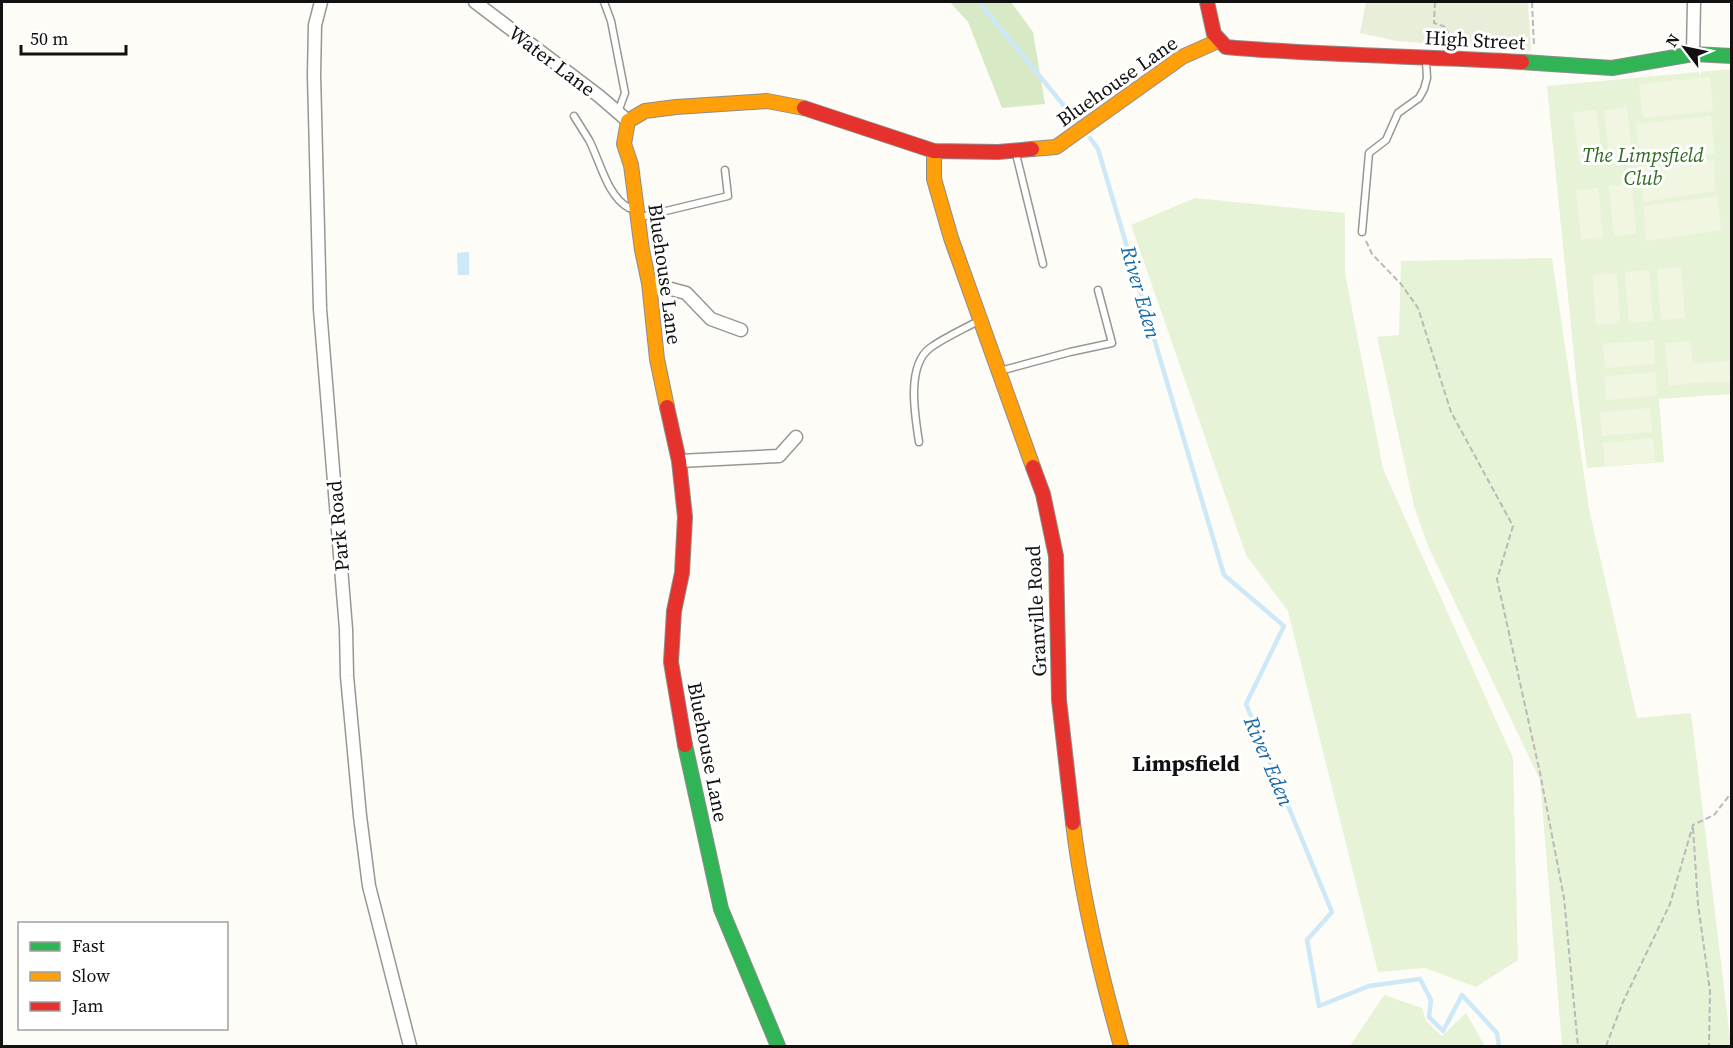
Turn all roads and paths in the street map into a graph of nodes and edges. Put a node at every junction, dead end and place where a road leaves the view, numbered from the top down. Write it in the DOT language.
graph roads {
  1 [pos="321,2"];
  2 [pos="476,2"];
  3 [pos="604,2"];
  4 [pos="1207,2"];
  5 [pos="1435,2"];
  6 [pos="1532,2"];
  7 [pos="1694,2"];
  8 [pos="1218,41"];
  9 [pos="1460,41"];
  10 [pos="1534,52"];
  11 [pos="1693,54"];
  12 [pos="1426,56"];
  13 [pos="1731,56"];
  14 [pos="574,116"];
  15 [pos="623,116"];
  16 [pos="1015,150"];
  17 [pos="934,151"];
  18 [pos="725,170"];
  19 [pos="637,211"];
  20 [pos="1362,232"];
  21 [pos="1043,264"];
  22 [pos="649,283"];
  23 [pos="1098,290"];
  24 [pos="980,320"];
  25 [pos="741,330"];
  26 [pos="1000,372"];
  27 [pos="796,437"];
  28 [pos="919,442"];
  29 [pos="679,461"];
  30 [pos="1731,792"];
  31 [pos="1693,825"];
  32 [pos="410,1047"];
  33 [pos="778,1047"];
  34 [pos="1121,1047"];
  35 [pos="1578,1047"];
  36 [pos="1606,1047"];
  37 [pos="1710,1047"];
  1 -- 32 [label="street, Park Road"];
  2 -- 15 [label="street, Water Lane"];
  3 -- 15 [label="lane"];
  4 -- 8 [label="street"];
  5 -- 9 [label="path"];
  6 -- 10 [label="path"];
  7 -- 11 [label="street"];
  8 -- 12 [label="street, High Street"];
  8 -- 16 [label="street, Bluehouse Lane"];
  11 -- 12 [label="street, High Street"];
  11 -- 13 [label="street, High Street"];
  12 -- 20 [label="lane"];
  14 -- 19 [label="lane"];
  15 -- 17 [label="street, Bluehouse Lane"];
  15 -- 19 [label="street, Bluehouse Lane"];
  16 -- 17 [label="street, Bluehouse Lane"];
  16 -- 21 [label="lane"];
  17 -- 24 [label="street, Granville Road"];
  18 -- 19 [label="lane"];
  19 -- 22 [label="street, Bluehouse Lane"];
  20 -- 35 [label="path"];
  22 -- 25 [label="street"];
  22 -- 29 [label="street, Bluehouse Lane"];
  23 -- 26 [label="lane"];
  24 -- 26 [label="street, Granville Road"];
  24 -- 28 [label="lane"];
  26 -- 34 [label="street, Granville Road"];
  27 -- 29 [label="street"];
  29 -- 33 [label="street, Bluehouse Lane"];
  30 -- 31 [label="path"];
  31 -- 36 [label="path"];
  31 -- 37 [label="path"];
}
